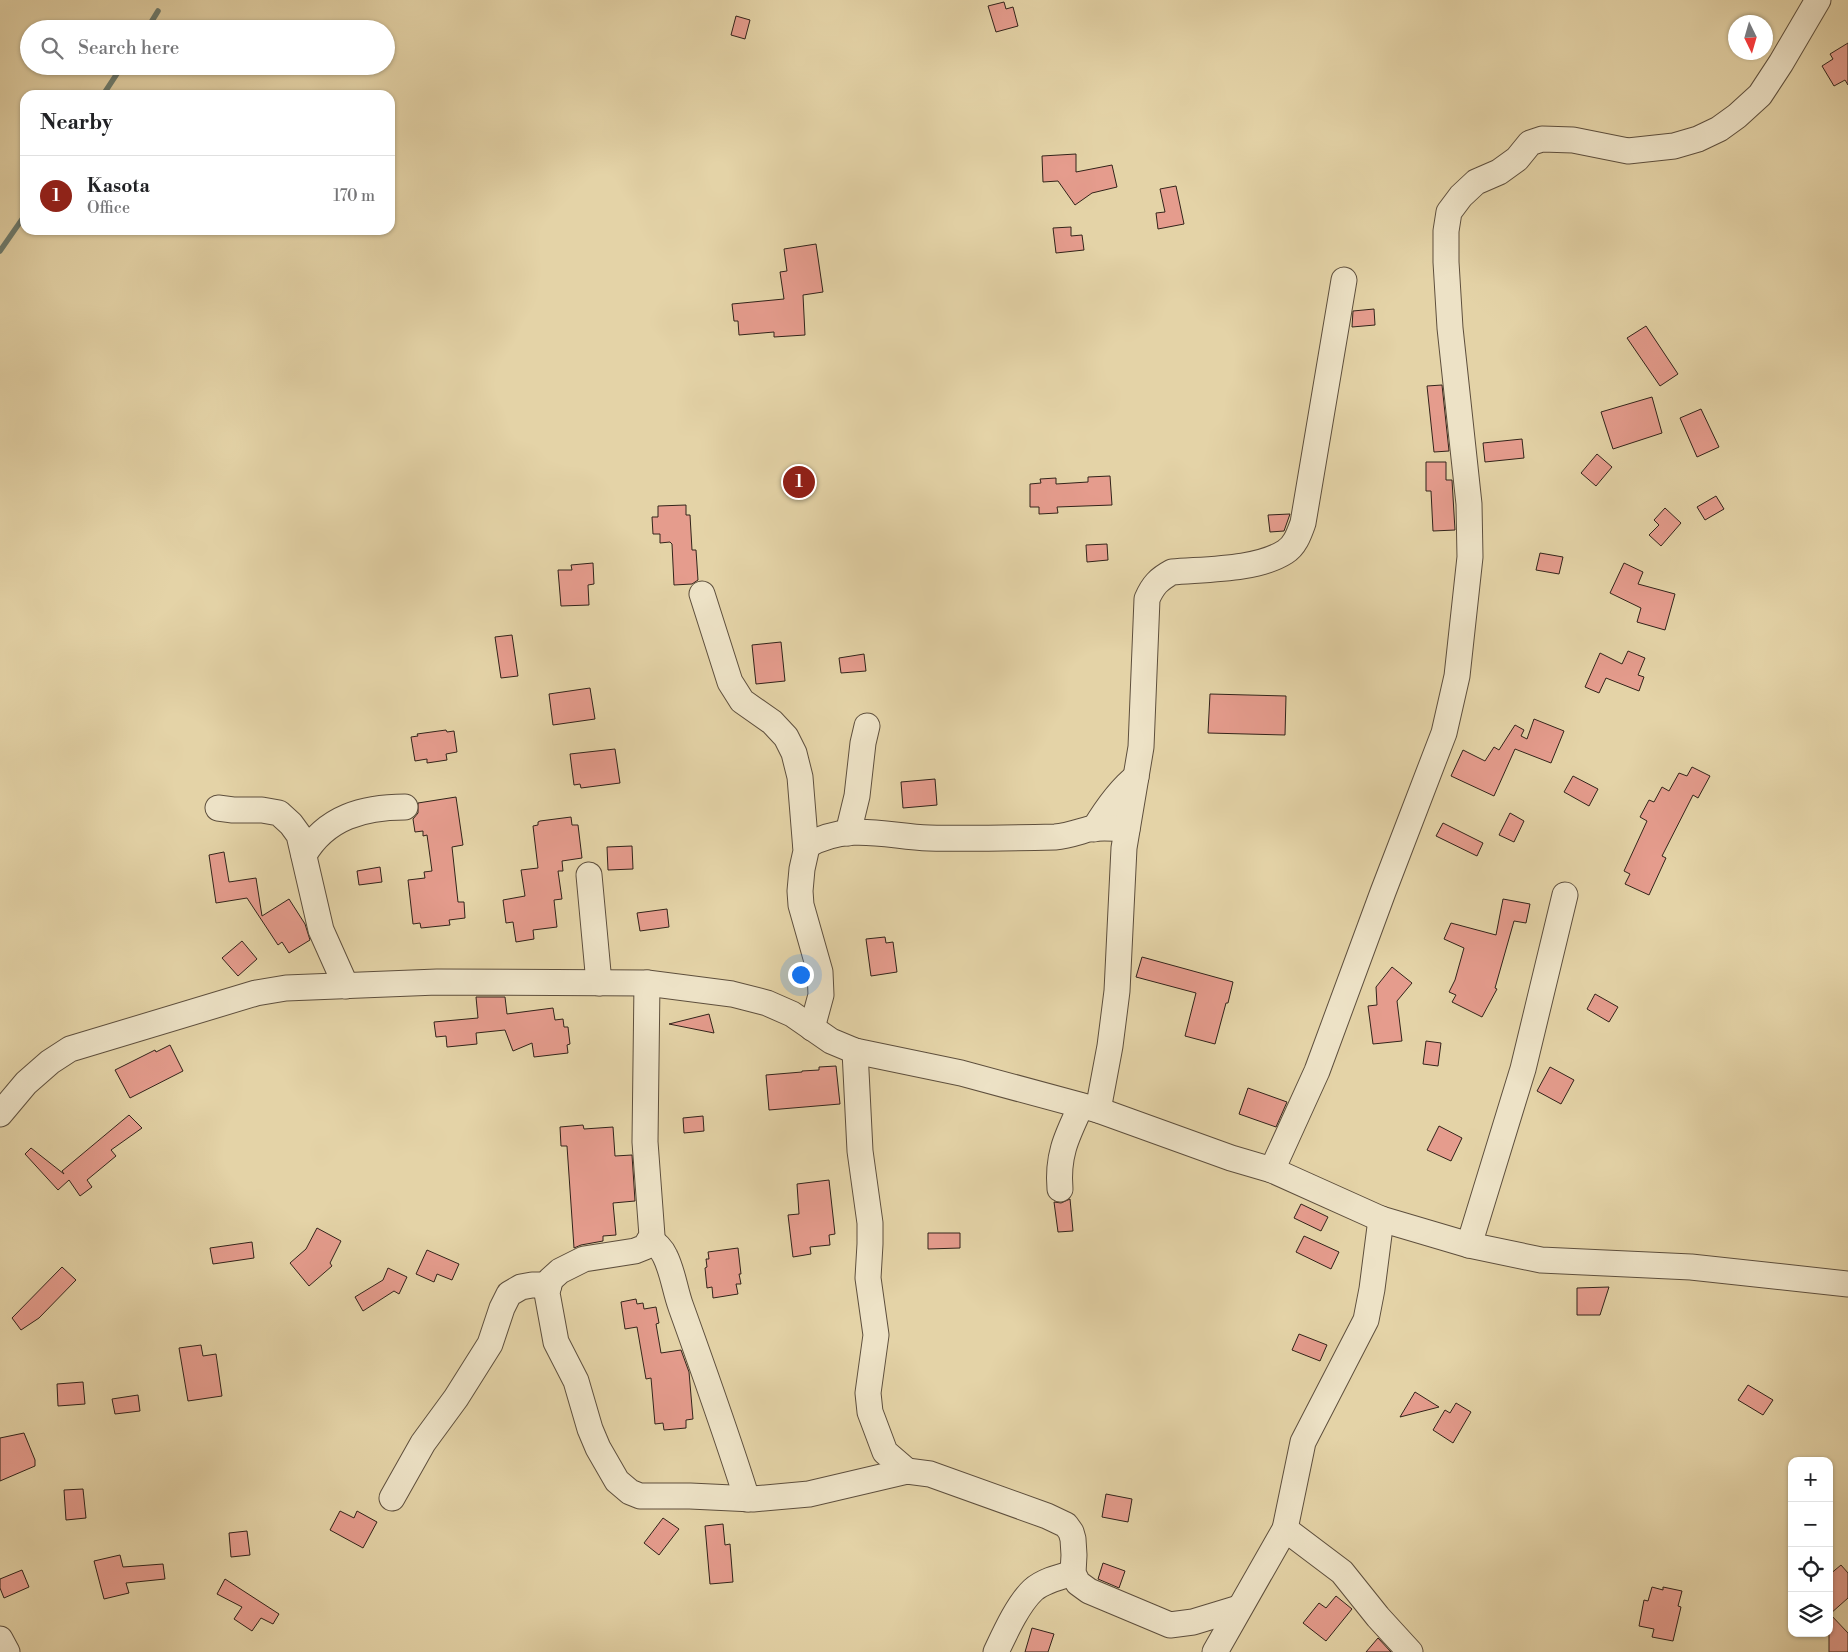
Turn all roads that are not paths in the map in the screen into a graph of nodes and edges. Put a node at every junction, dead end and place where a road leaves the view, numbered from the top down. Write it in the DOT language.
graph roads {
  1 [pos="1818,0"];
  2 [pos="1344,280"];
  3 [pos="702,594"];
  4 [pos="867,726"];
  5 [pos="1136,777"];
  6 [pos="405,807"];
  7 [pos="218,808"];
  8 [pos="1094,829"];
  9 [pos="1127,829"];
  10 [pos="848,833"];
  11 [pos="806,846"];
  12 [pos="304,855"];
  13 [pos="589,876"];
  14 [pos="1564,895"];
  15 [pos="647,982"];
  16 [pos="599,983"];
  17 [pos="346,986"];
  18 [pos="812,1028"];
  19 [pos="855,1051"];
  20 [pos="1089,1108"];
  21 [pos="0,1114"];
  22 [pos="1272,1170"];
  23 [pos="1060,1189"];
  24 [pos="1381,1219"];
  25 [pos="650,1240"];
  26 [pos="1468,1245"];
  27 [pos="1848,1284"];
  28 [pos="549,1286"];
  29 [pos="907,1471"];
  30 [pos="392,1498"];
  31 [pos="747,1499"];
  32 [pos="1285,1529"];
  33 [pos="1073,1573"];
  34 [pos="1239,1608"];
  35 [pos="0,1639"];
  36 [pos="7,1652"];
  37 [pos="996,1652"];
  38 [pos="1216,1652"];
  39 [pos="1410,1652"];
  1 -- 22 [label="street"];
  2 -- 5 [label="street"];
  3 -- 11 [label="street"];
  4 -- 10 [label="street"];
  5 -- 8 [label="street"];
  5 -- 9 [label="street"];
  6 -- 12 [label="street"];
  7 -- 12 [label="street"];
  8 -- 9 [label="street"];
  8 -- 10 [label="street"];
  9 -- 20 [label="street"];
  10 -- 11 [label="street"];
  11 -- 18 [label="street"];
  12 -- 17 [label="street"];
  13 -- 16 [label="street"];
  14 -- 26 [label="street"];
  15 -- 16 [label="street"];
  15 -- 18 [label="street"];
  15 -- 25 [label="street"];
  16 -- 17 [label="street"];
  17 -- 21 [label="street"];
  18 -- 19 [label="street"];
  19 -- 20 [label="street"];
  19 -- 29 [label="street"];
  20 -- 22 [label="street"];
  20 -- 23 [label="street"];
  22 -- 24 [label="street"];
  24 -- 26 [label="street"];
  24 -- 32 [label="street"];
  25 -- 28 [label="street"];
  25 -- 31 [label="street"];
  26 -- 27 [label="street"];
  28 -- 30 [label="street"];
  28 -- 31 [label="street"];
  29 -- 31 [label="street"];
  29 -- 33 [label="street"];
  32 -- 34 [label="street"];
  32 -- 39 [label="street"];
  33 -- 34 [label="street"];
  33 -- 37 [label="street"];
  34 -- 38 [label="street"];
  35 -- 36 [label="street"];
}
